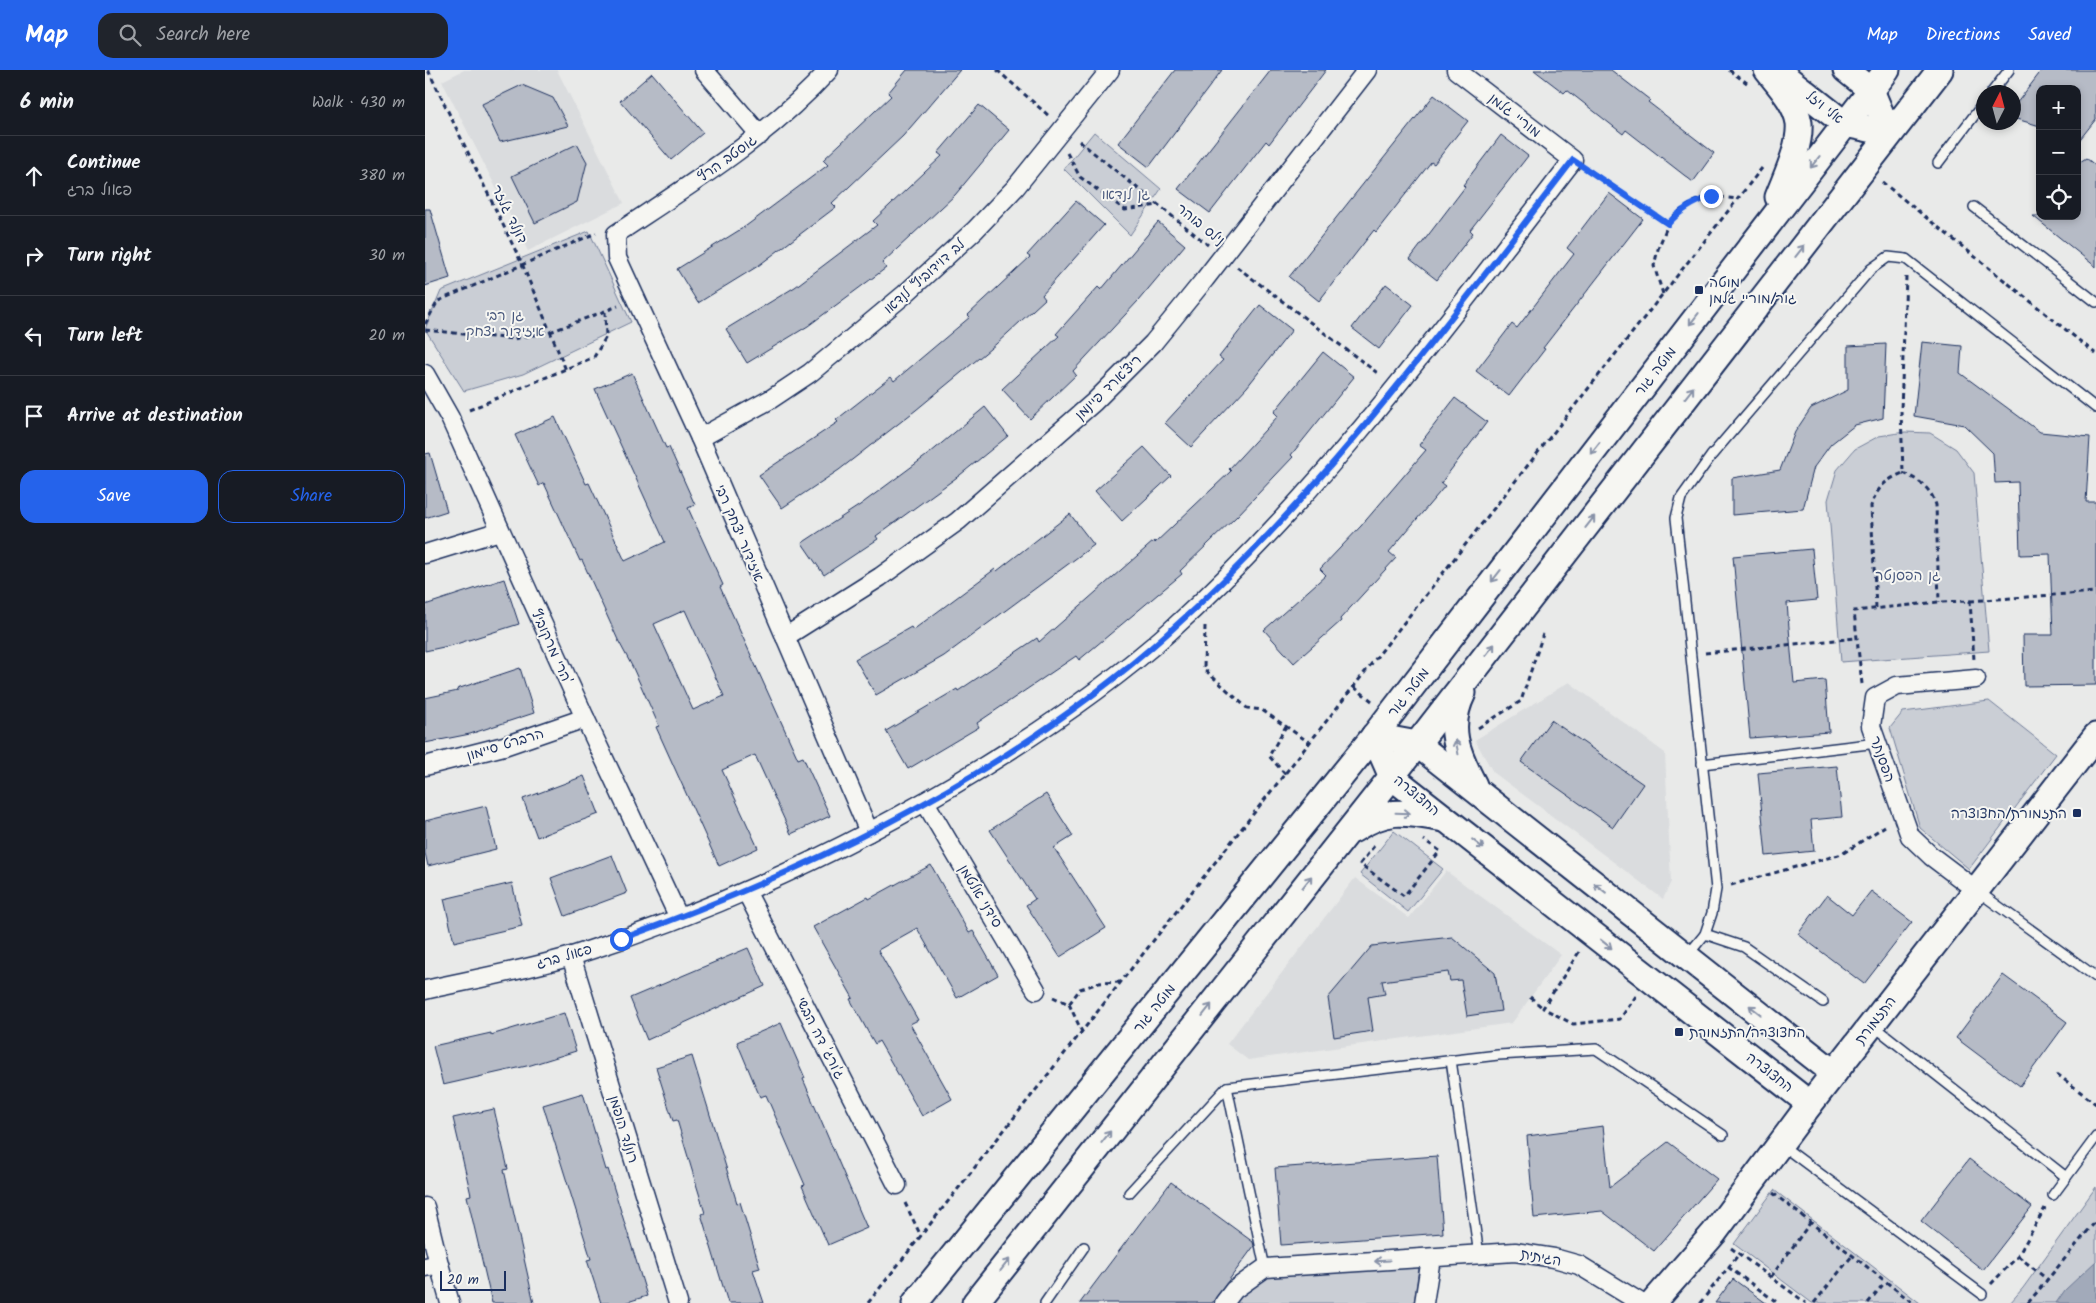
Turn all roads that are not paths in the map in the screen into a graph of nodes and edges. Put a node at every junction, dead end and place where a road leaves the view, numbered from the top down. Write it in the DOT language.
graph roads {
  1 [pos="704,70"];
  2 [pos="829,70"];
  3 [pos="1110,70"];
  4 [pos="1367,70"];
  5 [pos="1456,70"];
  6 [pos="1767,70"];
  7 [pos="1777,70"];
  8 [pos="1846,70"];
  9 [pos="1887,70"];
  10 [pos="1940,70"];
  11 [pos="2009,70"];
  12 [pos="1997,85"];
  13 [pos="1871,90"];
  14 [pos="1976,113"];
  15 [pos="1845,124"];
  16 [pos="1889,133"];
  17 [pos="760,135"];
  18 [pos="1573,160"];
  19 [pos="1938,163"];
  20 [pos="1974,207"];
  21 [pos="1767,224"];
  22 [pos="616,234"];
  23 [pos="2096,302"];
  24 [pos="425,374"];
  25 [pos="2096,408"];
  26 [pos="700,438"];
  27 [pos="500,531"];
  28 [pos="425,554"];
  29 [pos="785,637"];
  30 [pos="1471,675"];
  31 [pos="1976,679"];
  32 [pos="585,718"];
  33 [pos="1374,736"];
  34 [pos="2096,737"];
  35 [pos="1877,743"];
  36 [pos="1417,744"];
  37 [pos="1702,764"];
  38 [pos="425,766"];
  39 [pos="1392,777"];
  40 [pos="1477,791"];
  41 [pos="925,802"];
  42 [pos="1447,820"];
  43 [pos="869,832"];
  44 [pos="1343,837"];
  45 [pos="1976,890"];
  46 [pos="746,891"];
  47 [pos="679,918"];
  48 [pos="1705,934"];
  49 [pos="571,956"];
  50 [pos="1687,957"];
  51 [pos="2096,977"];
  52 [pos="425,990"];
  53 [pos="1036,990"];
  54 [pos="1823,1002"];
  55 [pos="1872,1025"];
  56 [pos="1451,1060"];
  57 [pos="1834,1073"];
  58 [pos="1227,1087"];
  59 [pos="1810,1104"];
  60 [pos="1723,1135"];
  61 [pos="2096,1137"];
  62 [pos="1780,1144"];
  63 [pos="2066,1177"];
  64 [pos="897,1185"];
  65 [pos="1129,1193"];
  66 [pos="2053,1195"];
  67 [pos="425,1207"];
  68 [pos="1085,1247"];
  69 [pos="1479,1255"];
  70 [pos="1431,1258"];
  71 [pos="432,1266"];
  72 [pos="1265,1268"];
  73 [pos="1982,1294"];
  74 [pos="450,1303"];
  75 [pos="678,1303"];
  76 [pos="915,1303"];
  77 [pos="975,1303"];
  78 [pos="1045,1303"];
  79 [pos="1224,1303"];
  80 [pos="1424,1303"];
  81 [pos="1641,1303"];
  82 [pos="1653,1303"];
  1 -- 17 [label="street"];
  2 -- 17 [label="street, גוסטב הרץ"];
  3 -- 26 [label="street, לב דוידוביץ' לנדאו"];
  4 -- 29 [label="street, ריצ'ארד פיינמן"];
  5 -- 18 [label="street, מוריי גלמן"];
  6 -- 21 [label="main road"];
  7 -- 15 [label="main road, אלי ויזל"];
  8 -- 13 [label="main road"];
  9 -- 13 [label="main road, מוטה גור"];
  10 -- 16 [label="main road"];
  11 -- 12 [label="lane"];
  13 -- 15 [label="main road, מוטה גור"];
  13 -- 16 [label="main road"];
  14 -- 19 [label="lane"];
  15 -- 16 [label="main road, אלי ויזל"];
  15 -- 21 [label="main road, מוטה גור, one-way"];
  30 -- 16 [label="main road, one-way"];
  17 -- 22 [label="street, גוסטב הרץ"];
  18 -- 41 [label="street, פאול ברג"];
  20 -- 23 [label="lane"];
  21 -- 33 [label="main road, מוטה גור, one-way"];
  22 -- 26 [label="street, איזידור יצחק רבי"];
  24 -- 27 [label="street, הרי מרקוביץ'"];
  25 -- 37 [label="lane"];
  26 -- 29 [label="street, איזידור יצחק רבי"];
  27 -- 28 [label="street"];
  27 -- 32 [label="street, הרי מרקוביץ'"];
  29 -- 43 [label="street, איזידור יצחק רבי"];
  30 -- 36 [label="main road"];
  40 -- 30 [label="main road, one-way"];
  31 -- 35 [label="street, הפסנתר"];
  32 -- 38 [label="street, הרברט סיימון"];
  32 -- 47 [label="street, הרי מרקוביץ'"];
  33 -- 36 [label="main road"];
  33 -- 39 [label="main road, החצוצרה"];
  33 -- 76 [label="main road, מוטה גור"];
  34 -- 45 [label="main road, התזמורת"];
  35 -- 37 [label="lane"];
  35 -- 45 [label="street, הפסנתר"];
  36 -- 39 [label="main road"];
  36 -- 40 [label="main road"];
  37 -- 48 [label="lane"];
  39 -- 42 [label="main road, החצוצרה"];
  39 -- 44 [label="main road"];
  50 -- 40 [label="main road, one-way"];
  41 -- 43 [label="street, פאול ברג"];
  41 -- 53 [label="street, סידני אלטמן"];
  44 -- 42 [label="main road, one-way"];
  42 -- 59 [label="main road, החצוצרה, one-way"];
  43 -- 46 [label="street, פאול ברג"];
  77 -- 44 [label="main road, one-way"];
  45 -- 51 [label="lane"];
  45 -- 55 [label="main road, התזמורת"];
  46 -- 47 [label="street, פאול ברג"];
  46 -- 64 [label="street, ג'ורג' דה הבשי"];
  47 -- 49 [label="street, פאול ברג"];
  48 -- 50 [label="lane"];
  48 -- 54 [label="lane"];
  49 -- 52 [label="street, פאול ברג"];
  49 -- 75 [label="street, רונלד הופמן"];
  57 -- 50 [label="main road, one-way"];
  55 -- 57 [label="main road, התזמורת"];
  55 -- 63 [label="lane"];
  56 -- 58 [label="lane"];
  56 -- 60 [label="lane"];
  56 -- 69 [label="lane"];
  57 -- 59 [label="main road, התזמורת"];
  58 -- 65 [label="lane"];
  58 -- 72 [label="lane"];
  59 -- 62 [label="main road, התזמורת"];
  61 -- 63 [label="lane"];
  62 -- 73 [label="lane"];
  62 -- 82 [label="main road, התזמורת"];
  63 -- 66 [label="lane"];
  67 -- 71 [label="street"];
  68 -- 78 [label="lane"];
  69 -- 70 [label="street, הגיתית"];
  69 -- 81 [label="street, הגיתית"];
  70 -- 72 [label="street, הגיתית, one-way"];
  70 -- 80 [label="street"];
  71 -- 74 [label="street"];
  72 -- 79 [label="street"];
}
